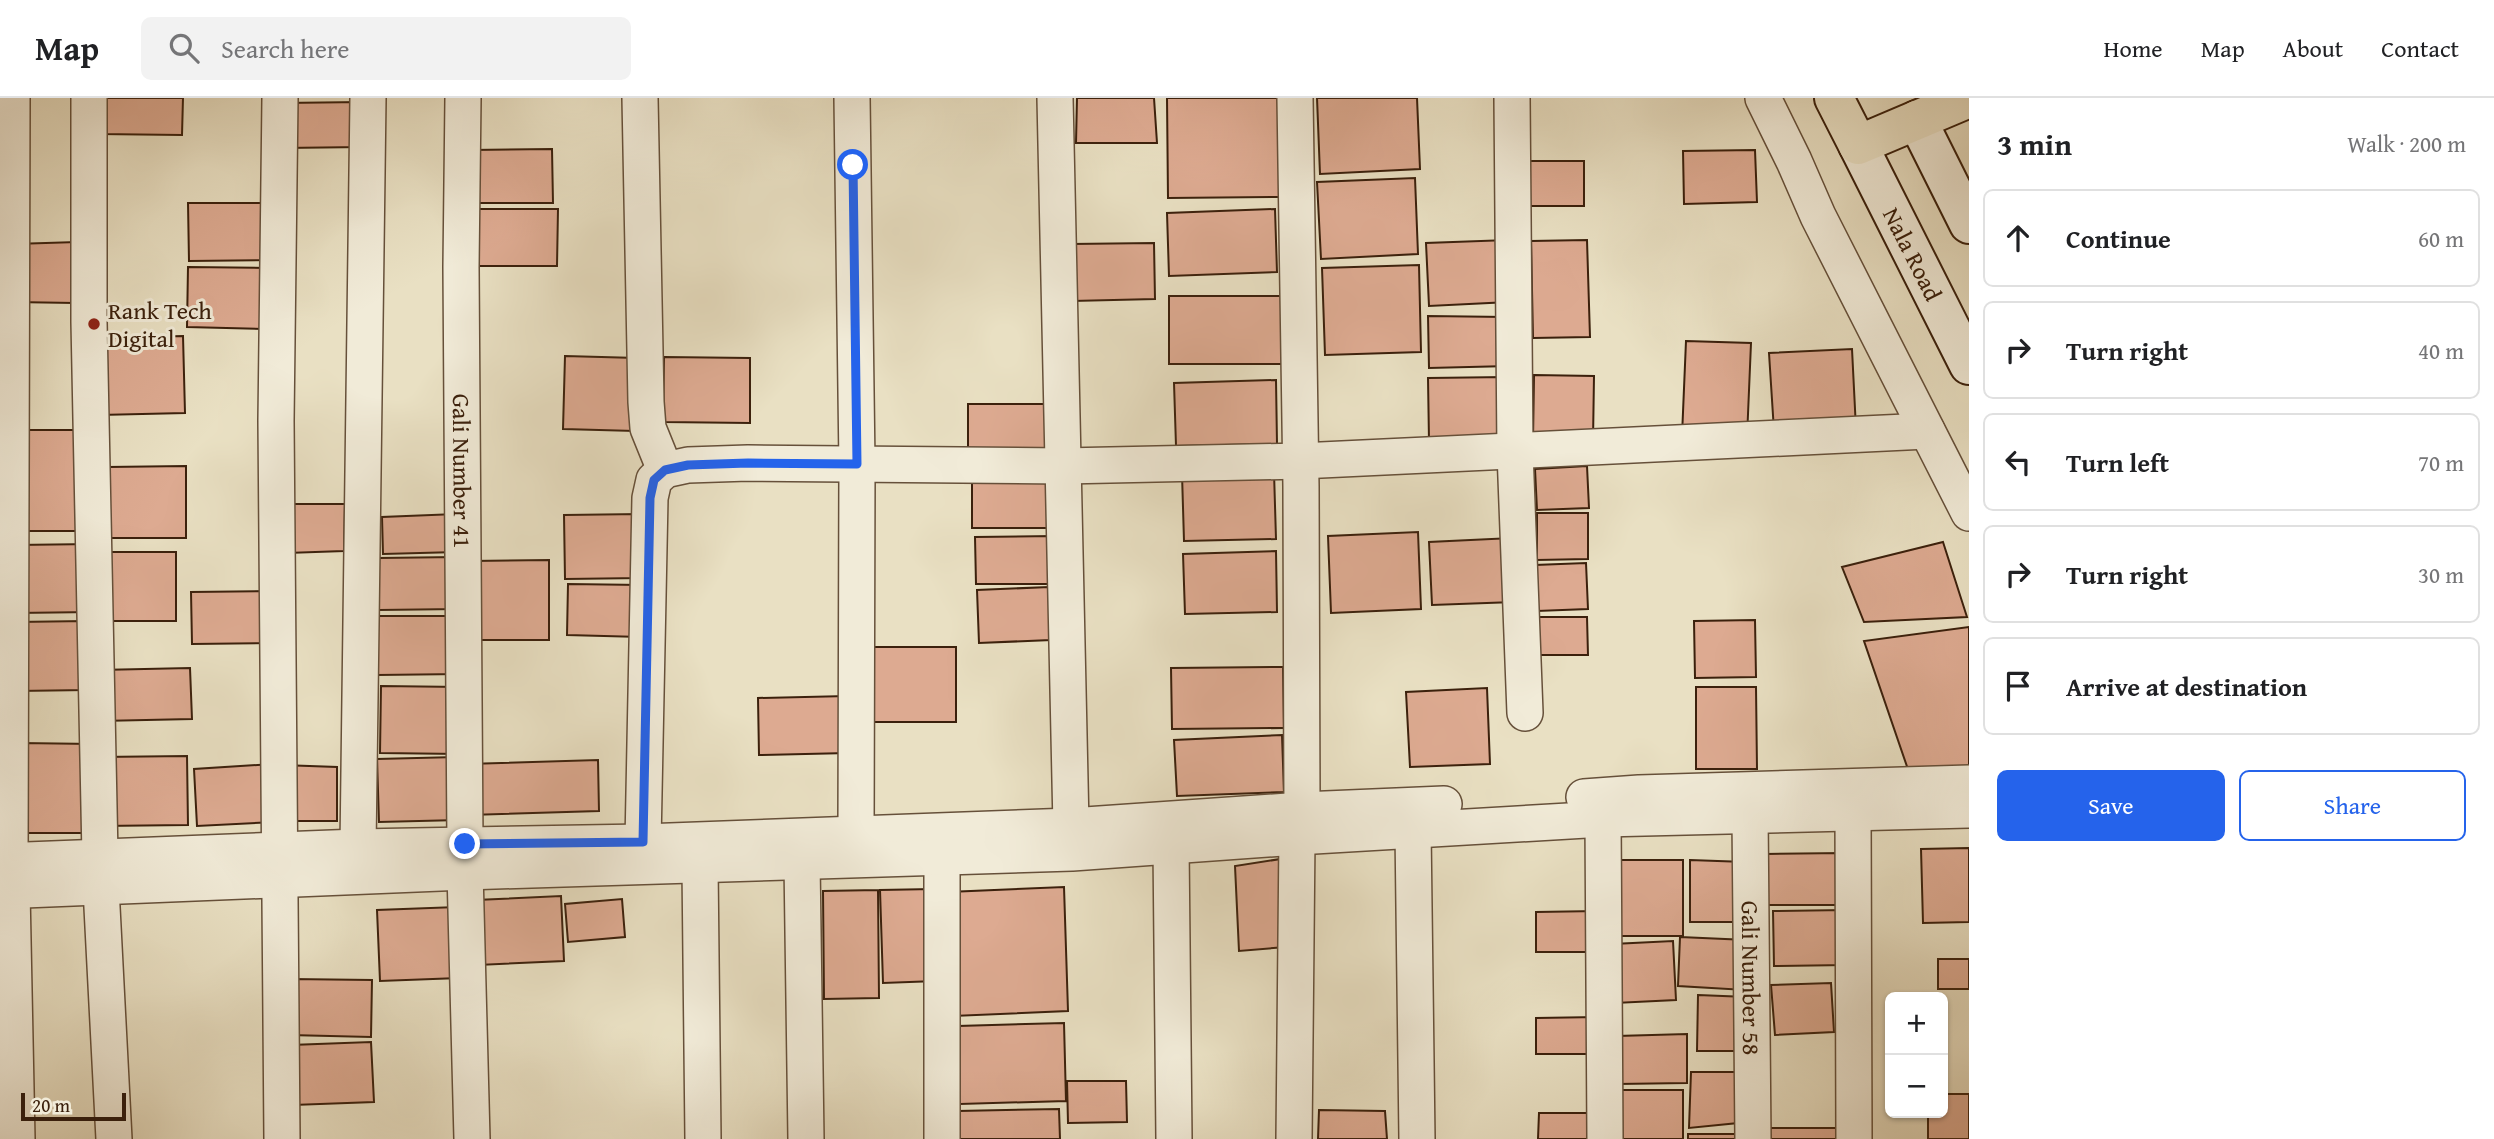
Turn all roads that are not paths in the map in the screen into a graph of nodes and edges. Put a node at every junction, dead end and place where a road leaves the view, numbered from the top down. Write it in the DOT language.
graph roads {
  1 [pos="12,98"];
  2 [pos="89,98"];
  3 [pos="280,98"];
  4 [pos="368,98"];
  5 [pos="463,98"];
  6 [pos="640,98"];
  7 [pos="852,98"];
  8 [pos="1055,98"];
  9 [pos="1295,98"];
  10 [pos="1512,98"];
  11 [pos="1763,98"];
  12 [pos="1835,98"];
  13 [pos="1969,99"];
  14 [pos="1911,109"];
  15 [pos="1858,145"];
  16 [pos="1969,224"];
  17 [pos="1969,365"];
  18 [pos="1927,431"];
  19 [pos="1515,453"];
  20 [pos="1300,461"];
  21 [pos="857,464"];
  22 [pos="1065,466"];
  23 [pos="665,470"];
  24 [pos="1969,513"];
  25 [pos="1525,713"];
  26 [pos="1969,783"];
  27 [pos="1969,810"];
  28 [pos="1853,811"];
  29 [pos="1750,815"];
  30 [pos="1603,819"];
  31 [pos="1299,823"];
  32 [pos="1071,826"];
  33 [pos="1413,830"];
  34 [pos="856,834"];
  35 [pos="643,842"];
  36 [pos="1171,846"];
  37 [pos="358,847"];
  38 [pos="942,856"];
  39 [pos="465,858"];
  40 [pos="802,862"];
  41 [pos="281,865"];
  42 [pos="700,866"];
  43 [pos="101,872"];
  44 [pos="5,876"];
  45 [pos="17,1139"];
  46 [pos="114,1139"];
  47 [pos="282,1139"];
  48 [pos="472,1139"];
  49 [pos="703,1139"];
  50 [pos="806,1139"];
  51 [pos="943,1139"];
  52 [pos="1174,1139"];
  53 [pos="1294,1139"];
  54 [pos="1417,1139"];
  55 [pos="1605,1139"];
  56 [pos="1753,1139"];
  57 [pos="1854,1139"];
  1 -- 44 [label="street"];
  2 -- 43 [label="street"];
  3 -- 41 [label="street"];
  4 -- 37 [label="street"];
  5 -- 39 [label="street, Gali Number 41"];
  6 -- 23 [label="street"];
  7 -- 21 [label="street"];
  8 -- 22 [label="street"];
  9 -- 20 [label="street"];
  10 -- 19 [label="street"];
  11 -- 18 [label="street"];
  12 -- 15 [label="main road"];
  13 -- 14 [label="main road"];
  14 -- 15 [label="main road"];
  14 -- 16 [label="main road"];
  15 -- 17 [label="main road, Nala Road"];
  18 -- 19 [label="street"];
  18 -- 24 [label="street"];
  19 -- 20 [label="street"];
  19 -- 25 [label="street"];
  20 -- 22 [label="street"];
  20 -- 31 [label="street"];
  21 -- 22 [label="street"];
  21 -- 23 [label="street"];
  21 -- 34 [label="street"];
  22 -- 32 [label="street"];
  23 -- 35 [label="street"];
  26 -- 31 [label="street"];
  27 -- 28 [label="street"];
  28 -- 29 [label="street"];
  28 -- 57 [label="street"];
  29 -- 30 [label="street"];
  29 -- 56 [label="street, Gali Number 58"];
  30 -- 33 [label="street"];
  30 -- 55 [label="street"];
  31 -- 32 [label="street"];
  31 -- 33 [label="street"];
  31 -- 36 [label="street"];
  31 -- 53 [label="street"];
  32 -- 34 [label="street"];
  33 -- 54 [label="street"];
  34 -- 35 [label="street"];
  35 -- 39 [label="street"];
  36 -- 38 [label="street"];
  36 -- 52 [label="street"];
  37 -- 39 [label="street"];
  37 -- 41 [label="street"];
  38 -- 40 [label="street"];
  38 -- 51 [label="street"];
  39 -- 41 [label="street"];
  39 -- 42 [label="street"];
  39 -- 48 [label="street, Gali Number 41"];
  40 -- 42 [label="street"];
  40 -- 50 [label="street"];
  41 -- 43 [label="street"];
  41 -- 47 [label="street"];
  42 -- 49 [label="street"];
  43 -- 44 [label="street"];
  43 -- 46 [label="street"];
  44 -- 45 [label="street"];
}
